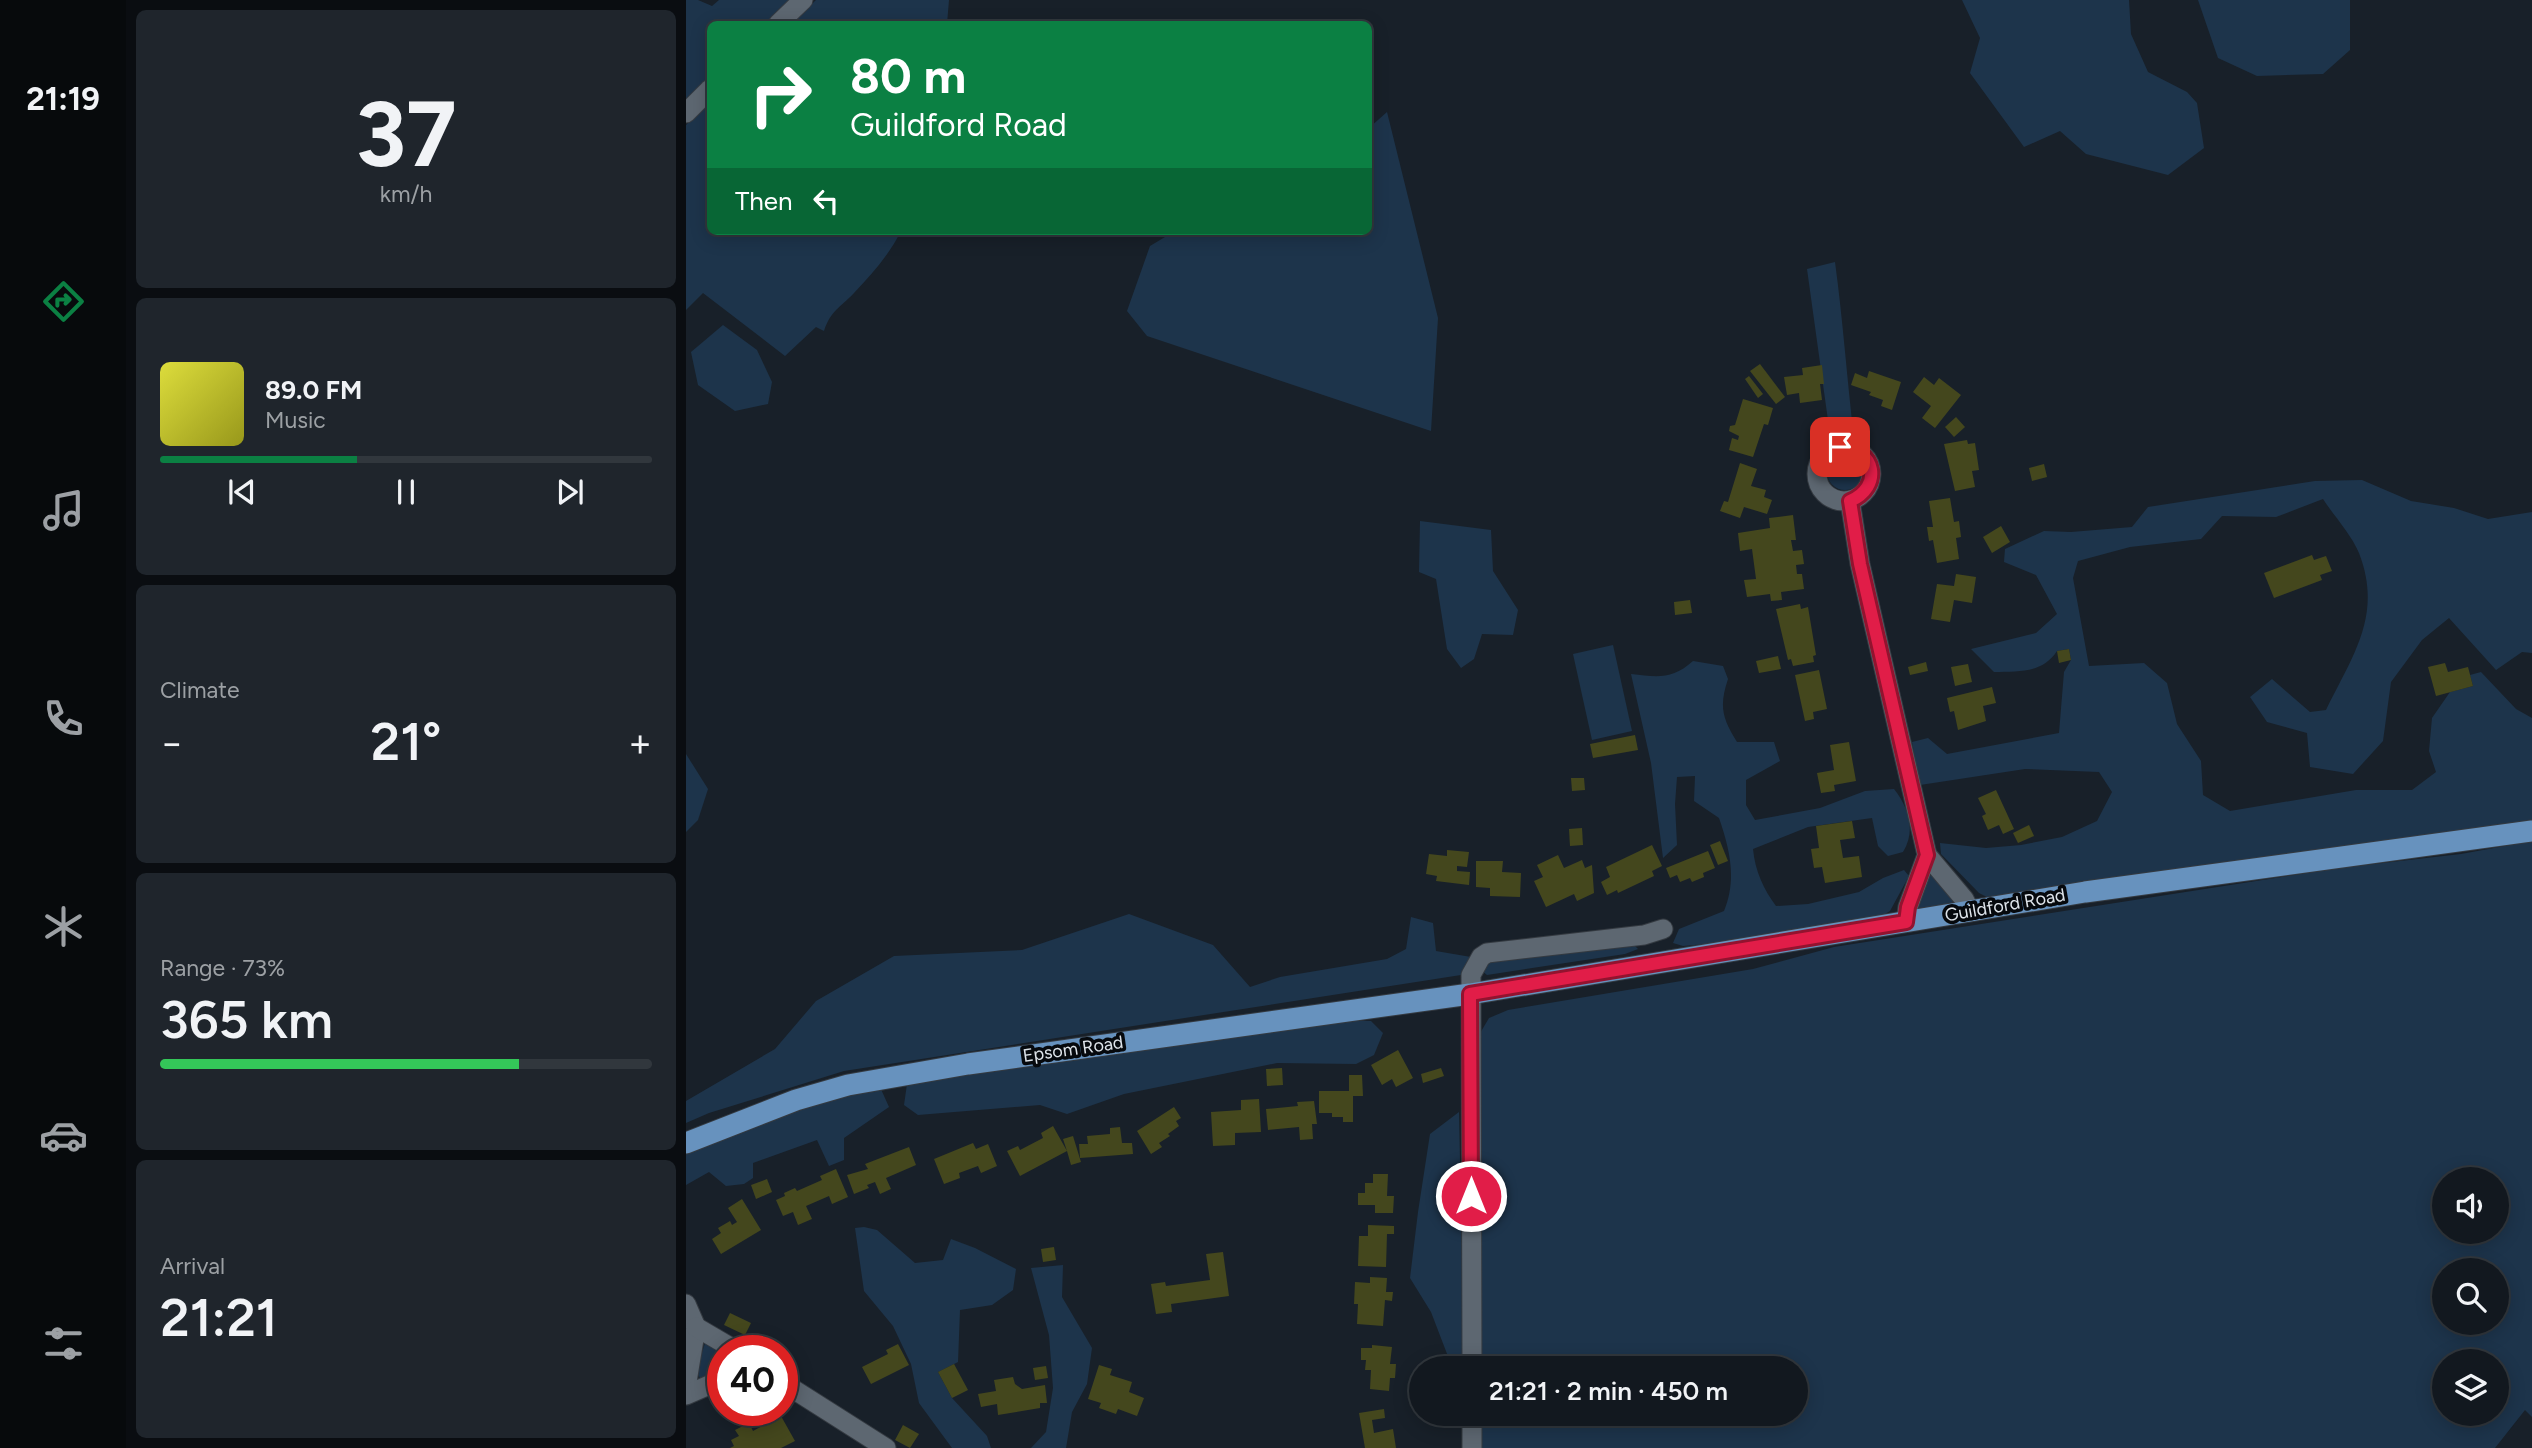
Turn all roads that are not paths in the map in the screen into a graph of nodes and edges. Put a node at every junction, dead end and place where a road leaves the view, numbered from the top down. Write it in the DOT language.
graph roads {
  1 [pos="803,0"];
  2 [pos="781,21"];
  3 [pos="707,92"];
  4 [pos="686,113"];
  5 [pos="1850,501"];
  6 [pos="2532,831"];
  7 [pos="1927,855"];
  8 [pos="1969,911"];
  9 [pos="1906,922"];
  10 [pos="1663,929"];
  11 [pos="1470,994"];
  12 [pos="686,1143"];
  13 [pos="686,1304"];
  14 [pos="696,1327"];
  15 [pos="710,1335"];
  16 [pos="1472,1356"];
  17 [pos="707,1386"];
  18 [pos="686,1388"];
  19 [pos="798,1392"];
  20 [pos="686,1395"];
  21 [pos="1472,1426"];
  22 [pos="886,1448"];
  23 [pos="1472,1448"];
  1 -- 2 [label="street"];
  3 -- 4 [label="street"];
  5 -- 7 [label="street"];
  6 -- 8 [label="main road, Guildford Road"];
  7 -- 8 [label="street"];
  7 -- 9 [label="street"];
  8 -- 9 [label="main road, Guildford Road"];
  9 -- 11 [label="main road, Guildford Road"];
  10 -- 11 [label="street"];
  11 -- 12 [label="main road, Epsom Road"];
  11 -- 16 [label="street"];
  13 -- 14 [label="street"];
  14 -- 15 [label="street"];
  14 -- 18 [label="street"];
  17 -- 20 [label="street"];
  19 -- 22 [label="street"];
  21 -- 23 [label="street"];
}
